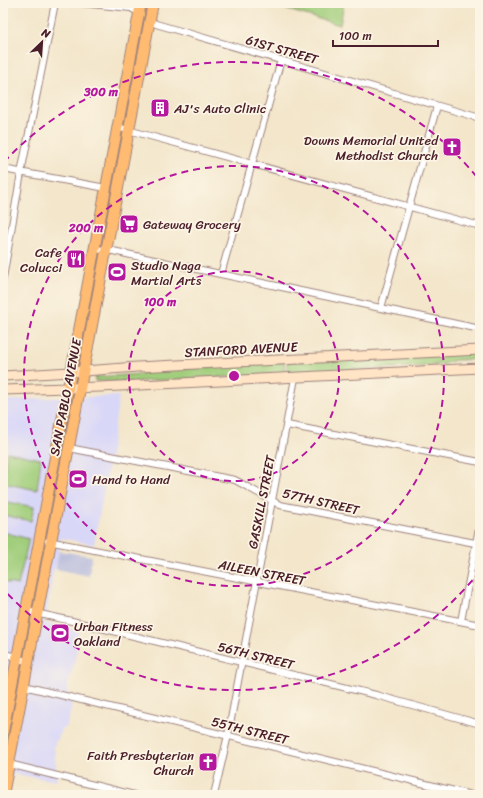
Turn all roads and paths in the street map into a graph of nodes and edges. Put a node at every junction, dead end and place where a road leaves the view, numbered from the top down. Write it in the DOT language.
graph roads {
  1 [pos="55,3"];
  2 [pos="80,3"];
  3 [pos="153,3"];
  4 [pos="140,8"];
  5 [pos="150,20"];
  6 [pos="281,60"];
  7 [pos="437,106"];
  8 [pos="480,118"];
  9 [pos="117,127"];
  10 [pos="129,130"];
  11 [pos="252,163"];
  12 [pos="3,169"];
  13 [pos="21,173"];
  14 [pos="106,188"];
  15 [pos="409,206"];
  16 [pos="480,226"];
  17 [pos="95,249"];
  18 [pos="106,250"];
  19 [pos="221,274"];
  20 [pos="3,278"];
  21 [pos="381,308"];
  22 [pos="480,329"];
  23 [pos="480,350"];
  24 [pos="480,368"];
  25 [pos="84,371"];
  26 [pos="71,372"];
  27 [pos="3,376"];
  28 [pos="295,378"];
  29 [pos="68,388"];
  30 [pos="80,388"];
  31 [pos="3,390"];
  32 [pos="287,425"];
  33 [pos="69,448"];
  34 [pos="480,462"];
  35 [pos="272,500"];
  36 [pos="480,523"];
  37 [pos="40,539"];
  38 [pos="51,541"];
  39 [pos="478,544"];
  40 [pos="257,582"];
  41 [pos="26,611"];
  42 [pos="38,613"];
  43 [pos="461,622"];
  44 [pos="480,625"];
  45 [pos="3,654"];
  46 [pos="17,658"];
  47 [pos="28,662"];
  48 [pos="242,662"];
  49 [pos="24,686"];
  50 [pos="480,724"];
  51 [pos="3,732"];
  52 [pos="228,735"];
  53 [pos="9,764"];
  54 [pos="3,795"];
  55 [pos="134,795"];
  56 [pos="214,795"];
  57 [pos="471,795"];
  1 -- 13 [label="street"];
  2 -- 4 [label="street, 61ST STREET"];
  3 -- 5 [label="main road, SAN PABLO AVENUE"];
  4 -- 5 [label="street, 61ST STREET"];
  4 -- 9 [label="main road, SAN PABLO AVENUE"];
  5 -- 6 [label="street, 61ST STREET"];
  5 -- 10 [label="main road, SAN PABLO AVENUE"];
  6 -- 7 [label="street, 61ST STREET"];
  6 -- 11 [label="street"];
  7 -- 8 [label="street, 61ST STREET"];
  7 -- 15 [label="street"];
  9 -- 10 [label="street"];
  9 -- 14 [label="main road, SAN PABLO AVENUE"];
  10 -- 11 [label="street"];
  10 -- 18 [label="main road, SAN PABLO AVENUE"];
  11 -- 15 [label="street"];
  11 -- 19 [label="street"];
  12 -- 13 [label="street"];
  13 -- 14 [label="street"];
  13 -- 20 [label="street"];
  14 -- 17 [label="main road, SAN PABLO AVENUE"];
  15 -- 16 [label="street"];
  15 -- 21 [label="street"];
  17 -- 18 [label="street"];
  17 -- 26 [label="main road, SAN PABLO AVENUE"];
  18 -- 19 [label="street"];
  18 -- 25 [label="main road, SAN PABLO AVENUE"];
  19 -- 21 [label="street"];
  21 -- 22 [label="street"];
  23 -- 25 [label="main road, STANFORD AVENUE"];
  24 -- 28 [label="main road"];
  25 -- 26 [label="main road, STANFORD AVENUE"];
  25 -- 30 [label="main road, SAN PABLO AVENUE"];
  26 -- 27 [label="main road, STANFORD AVENUE"];
  26 -- 29 [label="main road, SAN PABLO AVENUE"];
  28 -- 30 [label="main road"];
  28 -- 32 [label="street, GASKILL STREET"];
  29 -- 30 [label="main road"];
  29 -- 31 [label="main road"];
  29 -- 37 [label="main road, SAN PABLO AVENUE"];
  30 -- 33 [label="main road, SAN PABLO AVENUE"];
  32 -- 34 [label="street"];
  32 -- 35 [label="street, GASKILL STREET"];
  33 -- 35 [label="street, 57TH STREET"];
  33 -- 38 [label="main road, SAN PABLO AVENUE"];
  35 -- 39 [label="street, 57TH STREET"];
  35 -- 40 [label="street, GASKILL STREET"];
  36 -- 39 [label="street"];
  37 -- 38 [label="street, AILEEN STREET"];
  37 -- 41 [label="main road, SAN PABLO AVENUE"];
  38 -- 40 [label="street, AILEEN STREET"];
  38 -- 42 [label="main road, SAN PABLO AVENUE"];
  39 -- 43 [label="street"];
  40 -- 43 [label="street, AILEEN STREET"];
  40 -- 48 [label="street, GASKILL STREET"];
  41 -- 42 [label="street, 56TH STREET"];
  41 -- 46 [label="main road, SAN PABLO AVENUE"];
  42 -- 47 [label="main road, SAN PABLO AVENUE"];
  42 -- 48 [label="street, 56TH STREET"];
  43 -- 44 [label="street, AILEEN STREET"];
  45 -- 46 [label="street"];
  46 -- 47 [label="street"];
  46 -- 51 [label="main road, SAN PABLO AVENUE"];
  47 -- 49 [label="main road, SAN PABLO AVENUE"];
  48 -- 50 [label="street, 56TH STREET"];
  48 -- 52 [label="street, GASKILL STREET"];
  49 -- 52 [label="street, 55TH STREET"];
  49 -- 53 [label="main road, SAN PABLO AVENUE"];
  52 -- 56 [label="street, GASKILL STREET"];
  52 -- 57 [label="street, 55TH STREET"];
  53 -- 54 [label="main road, SAN PABLO AVENUE"];
  53 -- 55 [label="street"];
}
